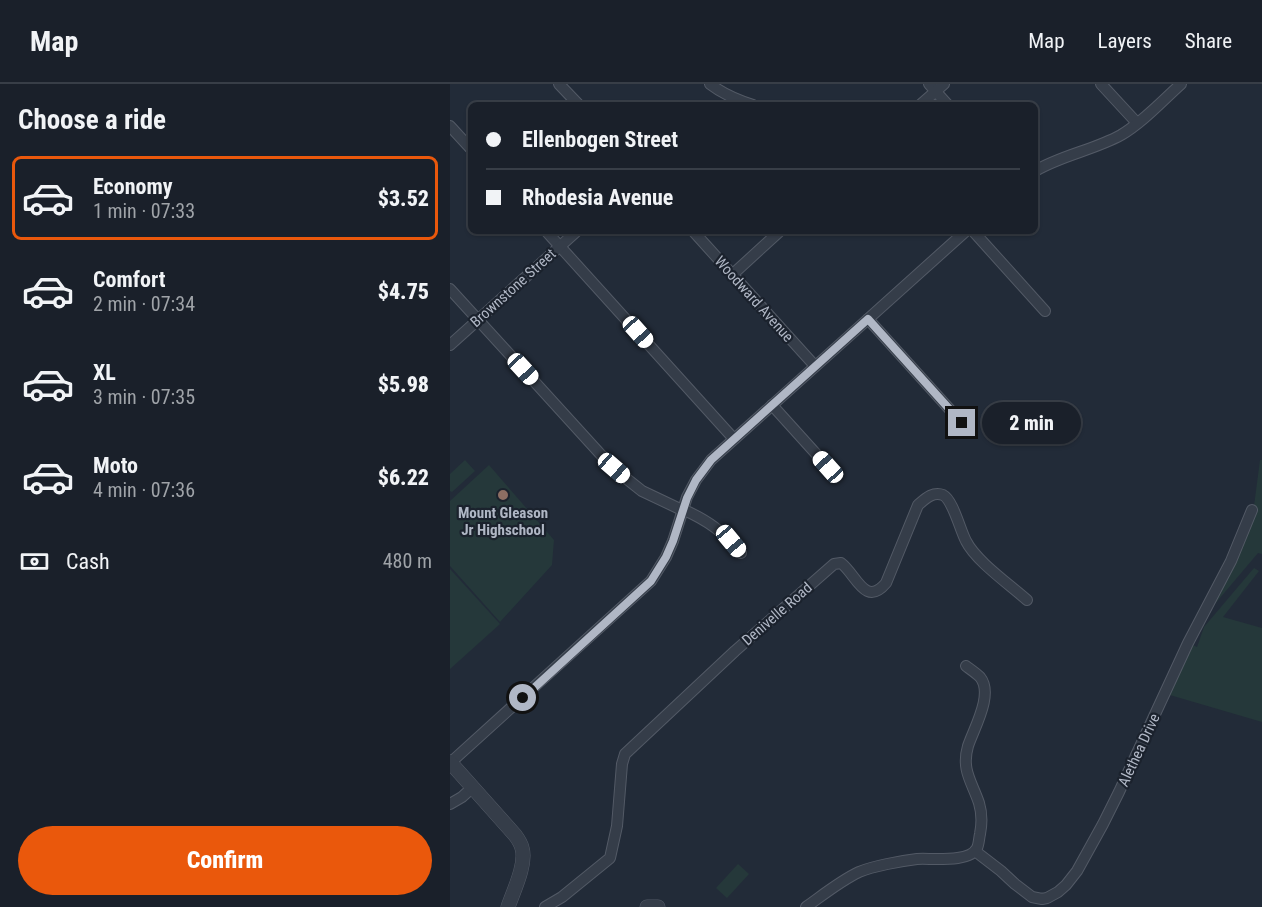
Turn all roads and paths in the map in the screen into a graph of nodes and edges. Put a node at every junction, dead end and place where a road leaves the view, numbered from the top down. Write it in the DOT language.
graph roads {
  1 [pos="559,84"];
  2 [pos="710,84"];
  3 [pos="1101,84"];
  4 [pos="1181,84"];
  5 [pos="936,86"];
  6 [pos="576,102"];
  7 [pos="743,102"];
  8 [pos="923,102"];
  9 [pos="946,102"];
  10 [pos="1137,123"];
  11 [pos="450,126"];
  12 [pos="468,146"];
  13 [pos="1038,169"];
  14 [pos="549,234"];
  15 [pos="574,234"];
  16 [pos="696,234"];
  17 [pos="777,234"];
  18 [pos="963,234"];
  19 [pos="975,234"];
  20 [pos="560,246"];
  21 [pos="733,274"];
  22 [pos="450,289"];
  23 [pos="1045,310"];
  24 [pos="868,319"];
  25 [pos="478,320"];
  26 [pos="450,345"];
  27 [pos="815,366"];
  28 [pos="772,405"];
  29 [pos="962,423"];
  30 [pos="734,439"];
  31 [pos="828,467"];
  32 [pos="682,510"];
  33 [pos="1252,510"];
  34 [pos="741,553"];
  35 [pos="1026,600"];
  36 [pos="966,666"];
  37 [pos="450,762"];
  38 [pos="473,787"];
  39 [pos="450,804"];
  40 [pos="975,851"];
  41 [pos="508,907"];
  42 [pos="545,907"];
  43 [pos="646,907"];
  44 [pos="658,907"];
  45 [pos="806,907"];
  1 -- 6 [label="street"];
  2 -- 7 [label="street"];
  3 -- 10 [label="street"];
  4 -- 10 [label="street"];
  5 -- 8 [label="street"];
  5 -- 9 [label="street"];
  10 -- 13 [label="street"];
  11 -- 12 [label="street"];
  14 -- 20 [label="street"];
  15 -- 20 [label="street, Brownstone Street"];
  16 -- 21 [label="street, Woodward Avenue"];
  17 -- 21 [label="street"];
  18 -- 24 [label="street"];
  19 -- 23 [label="street"];
  20 -- 25 [label="street, Brownstone Street"];
  20 -- 30 [label="street"];
  21 -- 27 [label="street, Woodward Avenue"];
  22 -- 25 [label="street"];
  24 -- 27 [label="street"];
  24 -- 29 [label="street"];
  25 -- 26 [label="street, Brownstone Street"];
  25 -- 32 [label="street"];
  27 -- 28 [label="street"];
  28 -- 30 [label="street"];
  28 -- 31 [label="street"];
  30 -- 32 [label="street"];
  32 -- 34 [label="street"];
  32 -- 37 [label="street"];
  33 -- 40 [label="street, Alethea Drive"];
  35 -- 42 [label="street, Denivelle Road"];
  36 -- 40 [label="street"];
  37 -- 38 [label="street"];
  38 -- 39 [label="street"];
  38 -- 41 [label="street"];
  40 -- 45 [label="street"];
  43 -- 44 [label="street"];
}
